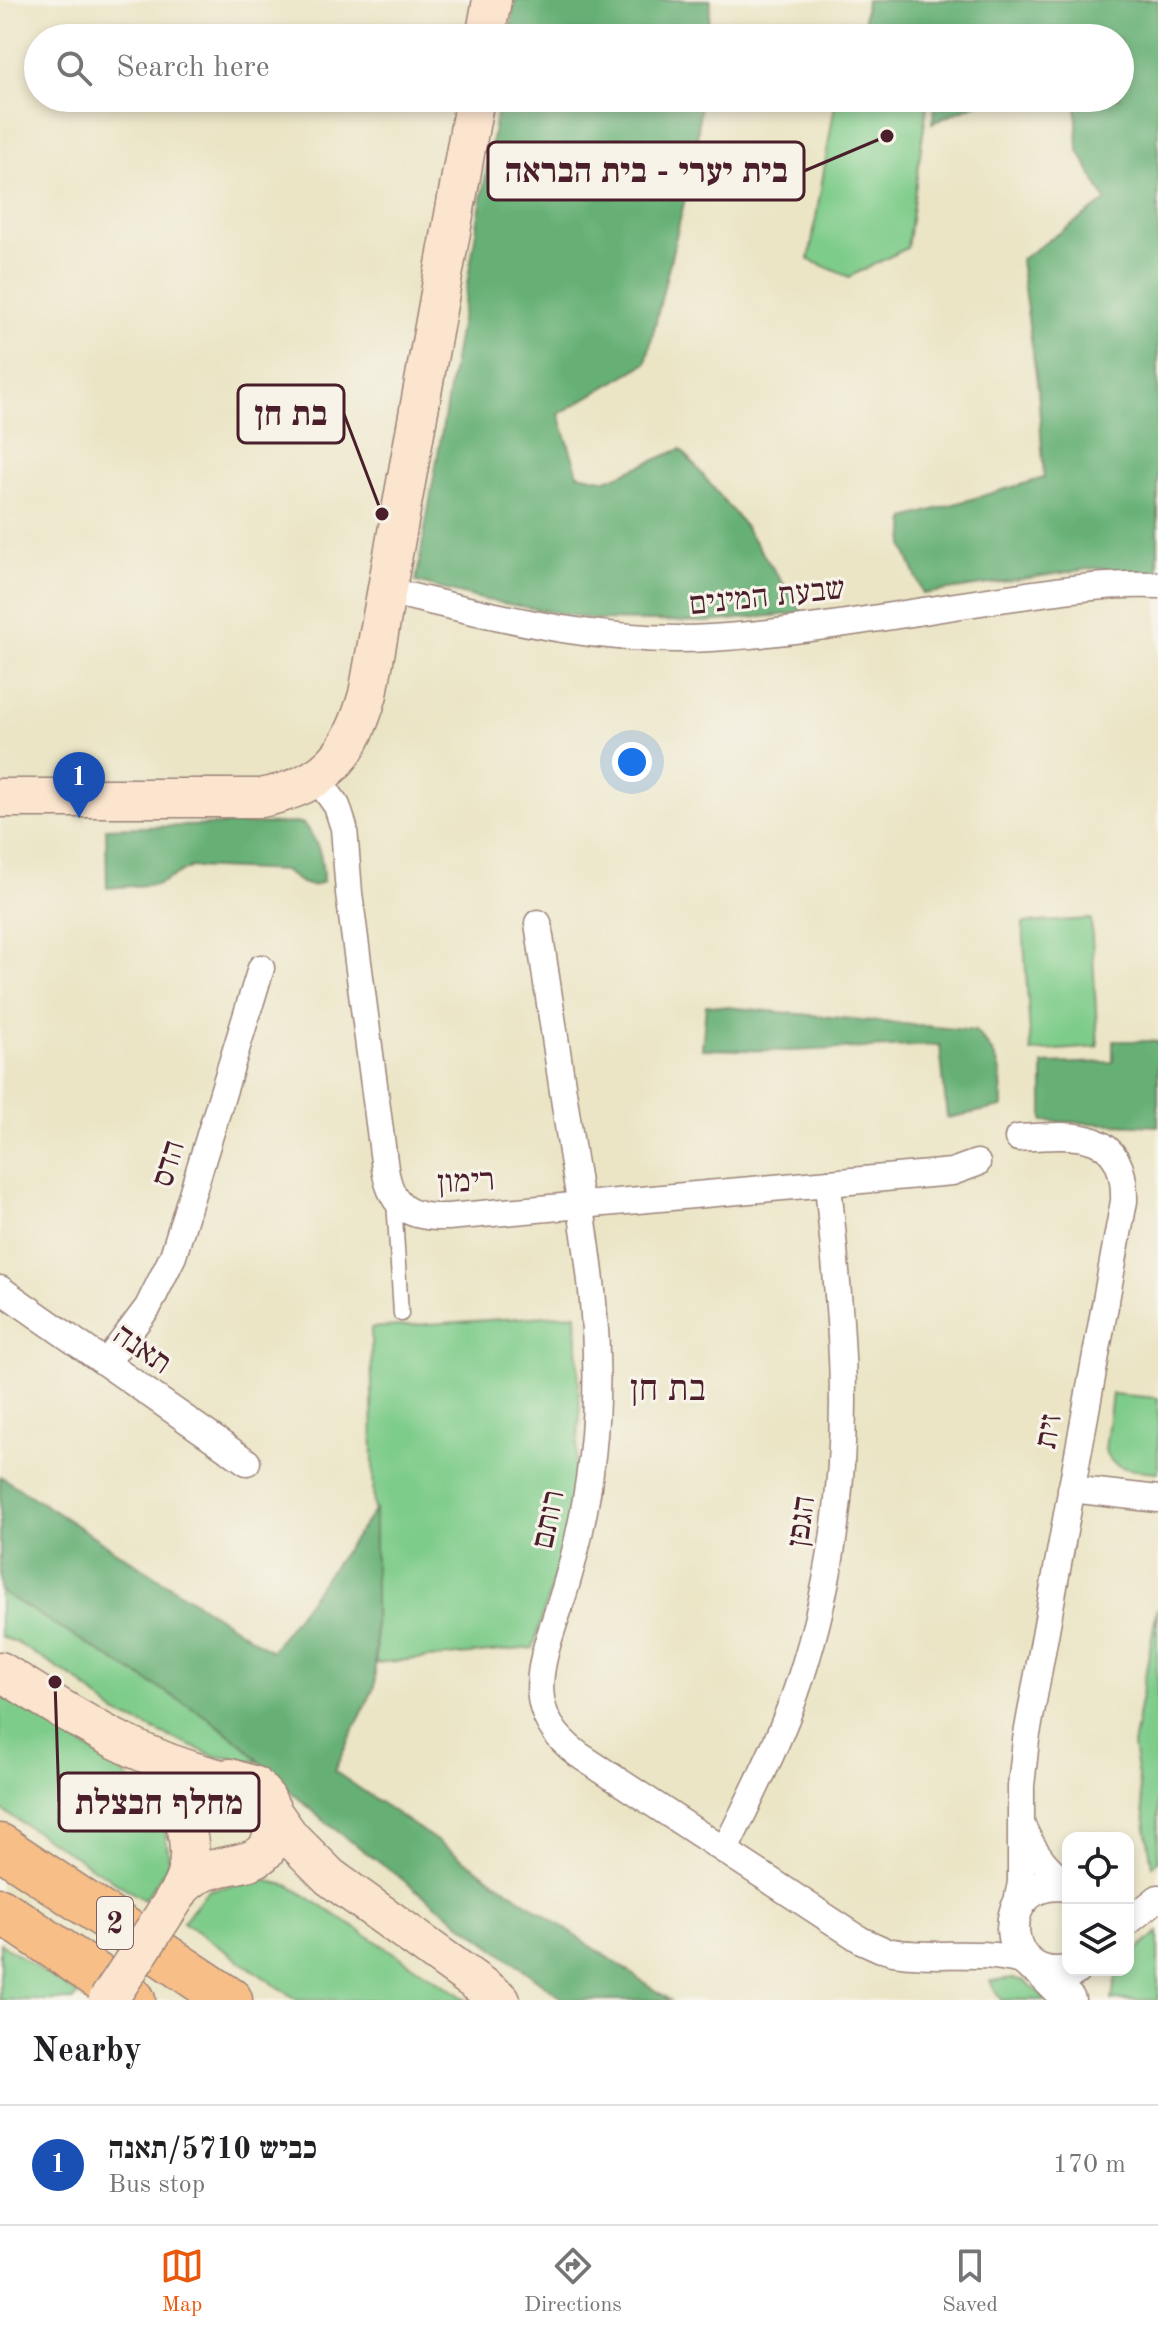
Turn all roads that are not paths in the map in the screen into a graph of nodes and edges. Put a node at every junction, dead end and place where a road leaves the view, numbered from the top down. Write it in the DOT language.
graph roads {
  1 [pos="492,0"];
  2 [pos="488,24"];
  3 [pos="473,112"];
  4 [pos="1158,585"];
  5 [pos="387,591"];
  6 [pos="317,778"];
  7 [pos="0,798"];
  8 [pos="538,923"];
  9 [pos="261,968"];
  10 [pos="1018,1138"];
  11 [pos="977,1163"];
  12 [pos="828,1183"];
  13 [pos="394,1199"];
  14 [pos="580,1205"];
  15 [pos="0,1289"];
  16 [pos="401,1314"];
  17 [pos="106,1363"];
  18 [pos="247,1462"];
  19 [pos="1071,1489"];
  20 [pos="1158,1499"];
  21 [pos="0,1671"];
  22 [pos="114,1741"];
  23 [pos="221,1779"];
  24 [pos="273,1813"];
  25 [pos="1021,1821"];
  26 [pos="187,1831"];
  27 [pos="0,1846"];
  28 [pos="725,1850"];
  29 [pos="240,1864"];
  30 [pos="330,1877"];
  31 [pos="1062,1880"];
  32 [pos="1062,1883"];
  33 [pos="180,1892"];
  34 [pos="1158,1896"];
  35 [pos="1134,1898"];
  36 [pos="0,1910"];
  37 [pos="1014,1915"];
  38 [pos="1134,1917"];
  39 [pos="962,1957"];
  40 [pos="1036,1968"];
  41 [pos="1062,1972"];
  42 [pos="1089,1976"];
  43 [pos="108,2000"];
  44 [pos="133,2000"];
  45 [pos="230,2000"];
  46 [pos="501,2000"];
  47 [pos="1069,2000"];
  48 [pos="1088,2000"];
  1 -- 2 [label="main road"];
  3 -- 5 [label="main road"];
  4 -- 5 [label="street, שבעת המינים"];
  5 -- 6 [label="main road"];
  6 -- 7 [label="main road"];
  6 -- 13 [label="street, רימון"];
  8 -- 14 [label="street, רותם"];
  9 -- 17 [label="street, הדס"];
  10 -- 19 [label="street, זית"];
  11 -- 12 [label="street, רימון"];
  12 -- 14 [label="street, רימון"];
  12 -- 28 [label="street, הגפן"];
  13 -- 14 [label="street, רימון"];
  13 -- 16 [label="lane"];
  14 -- 28 [label="street, רותם"];
  15 -- 17 [label="street, תאנה"];
  17 -- 18 [label="street, תאנה"];
  19 -- 20 [label="street"];
  19 -- 25 [label="street, זית"];
  21 -- 22 [label="main road"];
  22 -- 23 [label="main road"];
  22 -- 26 [label="main road"];
  23 -- 24 [label="main road"];
  23 -- 26 [label="main road"];
  24 -- 29 [label="main road"];
  24 -- 30 [label="main road"];
  25 -- 31 [label="street"];
  25 -- 37 [label="street, זית"];
  26 -- 29 [label="main road"];
  26 -- 33 [label="main road"];
  27 -- 45 [label="highway, 2"];
  28 -- 39 [label="street, רותם"];
  29 -- 30 [label="main road"];
  29 -- 33 [label="main road"];
  30 -- 46 [label="main road"];
  32 -- 37 [label="street"];
  33 -- 43 [label="main road, bridge"];
  34 -- 35 [label="street"];
  34 -- 38 [label="street"];
  36 -- 44 [label="highway, 2"];
  37 -- 39 [label="street"];
  37 -- 40 [label="street"];
  39 -- 40 [label="street, רותם"];
  40 -- 41 [label="street"];
  40 -- 47 [label="street"];
  42 -- 48 [label="street"];
}
